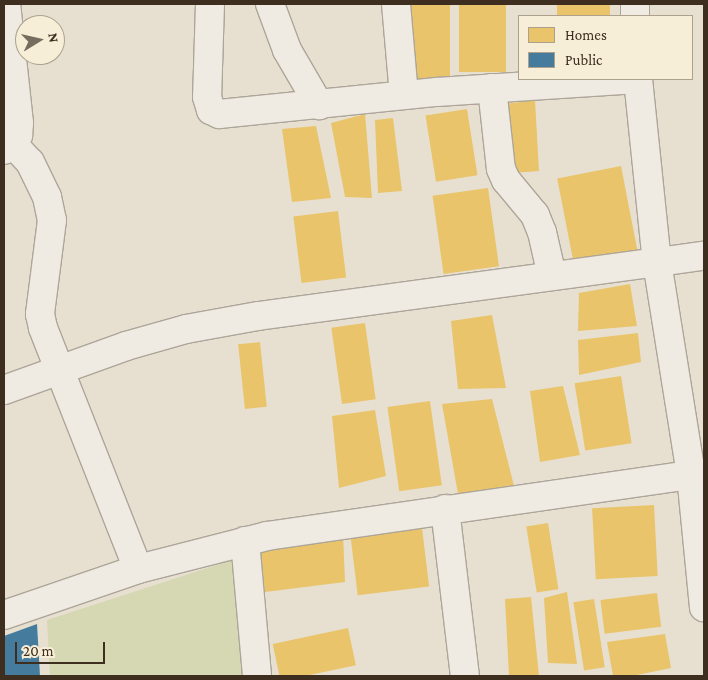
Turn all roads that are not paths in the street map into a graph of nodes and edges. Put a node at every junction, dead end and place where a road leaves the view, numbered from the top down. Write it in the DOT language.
graph roads {
  1 [pos="6,4"];
  2 [pos="210,4"];
  3 [pos="270,4"];
  4 [pos="396,4"];
  5 [pos="622,80"];
  6 [pos="638,80"];
  7 [pos="492,88"];
  8 [pos="404,95"];
  9 [pos="319,105"];
  10 [pos="8,146"];
  11 [pos="704,256"];
  12 [pos="657,262"];
  13 [pos="552,276"];
  14 [pos="59,370"];
  15 [pos="4,390"];
  16 [pos="698,474"];
  17 [pos="445,509"];
  18 [pos="245,541"];
  19 [pos="138,569"];
  20 [pos="704,607"];
  21 [pos="4,615"];
  22 [pos="257,676"];
  23 [pos="464,676"];
  1 -- 10 [label="street"];
  2 -- 9 [label="street"];
  3 -- 9 [label="street"];
  4 -- 8 [label="street"];
  5 -- 7 [label="street"];
  6 -- 12 [label="street"];
  7 -- 8 [label="street"];
  7 -- 13 [label="street"];
  8 -- 9 [label="street"];
  10 -- 14 [label="street"];
  11 -- 12 [label="street"];
  12 -- 13 [label="street"];
  12 -- 16 [label="street"];
  13 -- 14 [label="street"];
  14 -- 15 [label="street"];
  14 -- 19 [label="street"];
  16 -- 17 [label="street"];
  16 -- 20 [label="street"];
  17 -- 18 [label="street"];
  17 -- 23 [label="street"];
  18 -- 19 [label="street"];
  18 -- 22 [label="street"];
  19 -- 21 [label="street"];
}
